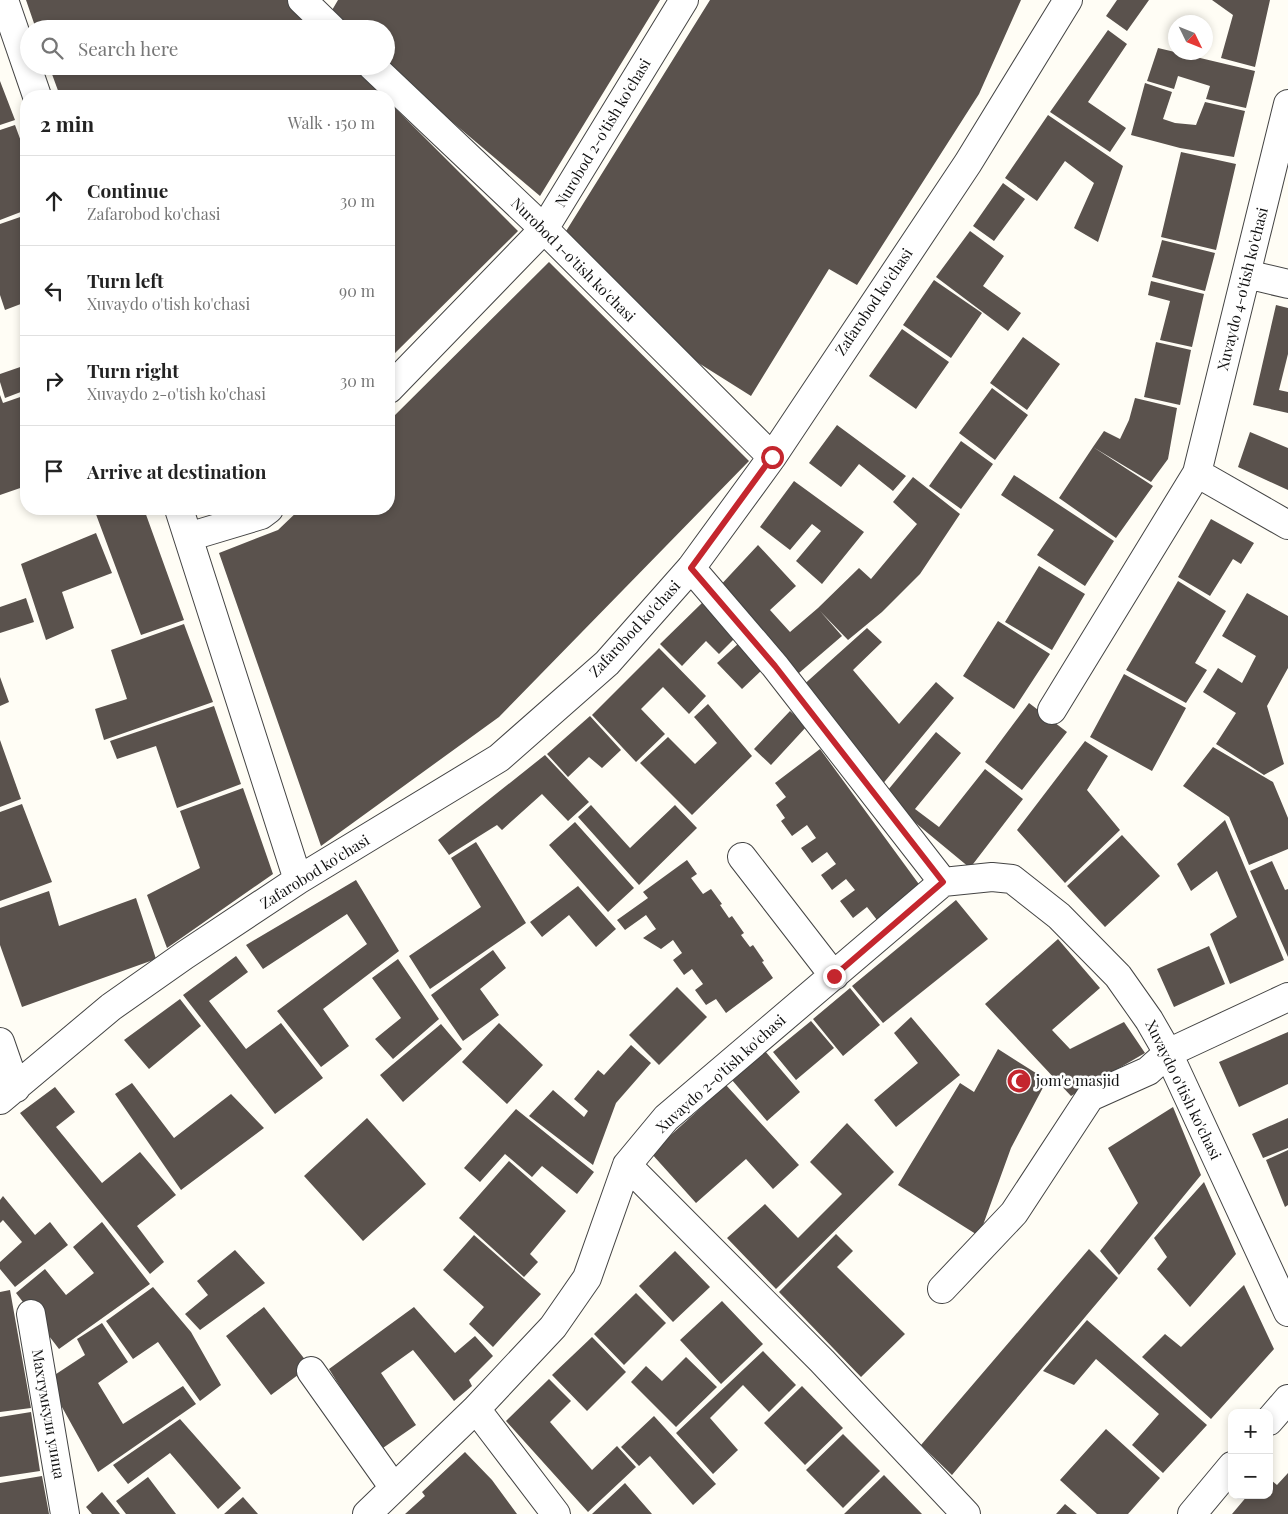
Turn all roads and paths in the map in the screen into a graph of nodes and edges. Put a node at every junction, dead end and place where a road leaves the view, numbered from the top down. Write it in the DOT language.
graph roads {
  1 [pos="4,0"];
  2 [pos="302,0"];
  3 [pos="684,0"];
  4 [pos="1068,0"];
  5 [pos="323,20"];
  6 [pos="20,47"];
  7 [pos="30,75"];
  8 [pos="381,75"];
  9 [pos="35,90"];
  10 [pos="1288,104"];
  11 [pos="544,230"];
  12 [pos="1246,274"];
  13 [pos="1288,284"];
  14 [pos="395,383"];
  15 [pos="772,457"];
  16 [pos="1197,473"];
  17 [pos="181,515"];
  18 [pos="261,515"];
  19 [pos="1288,526"];
  20 [pos="188,537"];
  21 [pos="691,568"];
  22 [pos="1052,710"];
  23 [pos="742,857"];
  24 [pos="298,880"];
  25 [pos="943,882"];
  26 [pos="834,976"];
  27 [pos="1288,997"];
  28 [pos="0,1042"];
  29 [pos="1168,1054"];
  30 [pos="8,1094"];
  31 [pos="627,1165"];
  32 [pos="942,1289"];
  33 [pos="1288,1312"];
  34 [pos="31,1314"];
  35 [pos="312,1371"];
  36 [pos="1288,1398"];
  37 [pos="476,1410"];
  38 [pos="1273,1416"];
  39 [pos="1228,1471"];
  40 [pos="394,1488"];
  41 [pos="65,1514"];
  42 [pos="367,1514"];
  43 [pos="556,1514"];
  44 [pos="966,1514"];
  45 [pos="1192,1514"];
  1 -- 6 [label="street"];
  2 -- 5 [label="street"];
  3 -- 11 [label="street, Nurobod 2-o'tish ko'chasi"];
  4 -- 15 [label="street, Zafarobod ko'chasi"];
  7 -- 9 [label="street"];
  8 -- 11 [label="street, Nurobod 1-o'tish ko'chasi"];
  10 -- 12 [label="street, Xuvaydo 4-o'tish ko'chasi"];
  11 -- 14 [label="street, Nurobod 2-o'tish ko'chasi"];
  11 -- 15 [label="street, Nurobod 1-o'tish ko'chasi"];
  12 -- 13 [label="street"];
  12 -- 16 [label="street, Xuvaydo 4-o'tish ko'chasi"];
  15 -- 21 [label="street, Zafarobod ko'chasi"];
  16 -- 19 [label="street"];
  16 -- 22 [label="street, Xuvaydo 4-o'tish ko'chasi"];
  17 -- 20 [label="street"];
  18 -- 20 [label="street"];
  20 -- 24 [label="street"];
  21 -- 24 [label="street, Zafarobod ko'chasi"];
  21 -- 25 [label="street"];
  23 -- 26 [label="street"];
  24 -- 30 [label="street, Zafarobod ko'chasi"];
  25 -- 26 [label="street, Xuvaydo 2-o'tish ko'chasi"];
  25 -- 29 [label="street, Xuvaydo o'tish ko'chasi"];
  26 -- 31 [label="street, Xuvaydo 2-o'tish ko'chasi"];
  27 -- 29 [label="street"];
  28 -- 30 [label="street"];
  29 -- 32 [label="street"];
  29 -- 33 [label="street, Xuvaydo o'tish ko'chasi"];
  31 -- 37 [label="street, Xuvaydo 2-o'tish ko'chasi"];
  31 -- 44 [label="street"];
  34 -- 41 [label="street, Махтумкули улица"];
  35 -- 40 [label="street"];
  36 -- 38 [label="street"];
  37 -- 40 [label="street, Xuvaydo 2-o'tish ko'chasi"];
  37 -- 43 [label="street"];
  39 -- 45 [label="street"];
  40 -- 42 [label="street, Xuvaydo 2-o'tish ko'chasi"];
}
